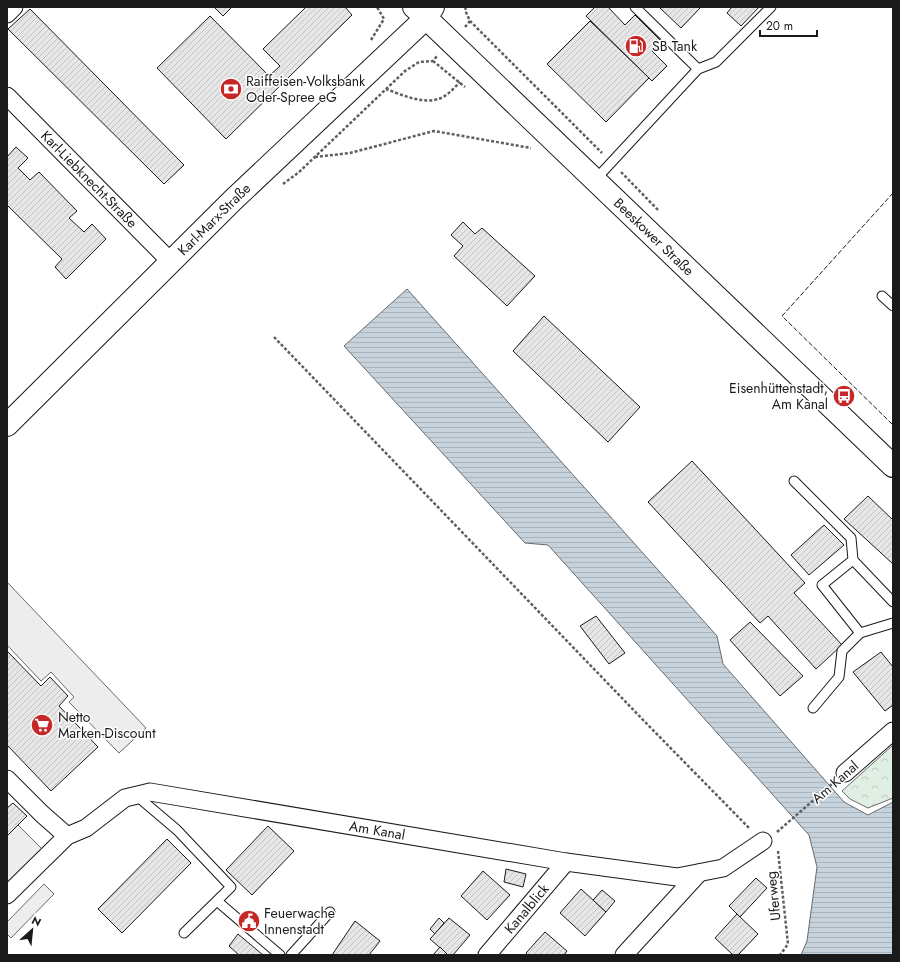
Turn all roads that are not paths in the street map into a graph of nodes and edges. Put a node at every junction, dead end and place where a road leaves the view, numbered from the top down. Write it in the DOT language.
graph roads {
  1 [pos="14,7"];
  2 [pos="635,7"];
  3 [pos="771,7"];
  4 [pos="424,11"];
  5 [pos="7,14"];
  6 [pos="698,69"];
  7 [pos="7,96"];
  8 [pos="595,180"];
  9 [pos="171,262"];
  10 [pos="882,296"];
  11 [pos="893,306"];
  12 [pos="7,425"];
  13 [pos="893,466"];
  14 [pos="794,481"];
  15 [pos="852,560"];
  16 [pos="893,602"];
  17 [pos="893,623"];
  18 [pos="860,632"];
  19 [pos="813,708"];
  20 [pos="893,731"];
  21 [pos="845,773"];
  22 [pos="7,779"];
  23 [pos="137,796"];
  24 [pos="67,836"];
  25 [pos="772,841"];
  26 [pos="566,862"];
  27 [pos="699,873"];
  28 [pos="7,895"];
  29 [pos="217,901"];
  30 [pos="330,912"];
  31 [pos="184,933"];
  32 [pos="280,955"];
  33 [pos="291,955"];
  34 [pos="487,955"];
  35 [pos="624,955"];
  1 -- 5 [label="street"];
  2 -- 6 [label="lane"];
  3 -- 6 [label="lane"];
  4 -- 8 [label="street, Beeskower Straße"];
  4 -- 9 [label="street, Karl-Marx-Straße"];
  6 -- 8 [label="lane"];
  7 -- 9 [label="street, Karl-Liebknecht-Straße"];
  8 -- 13 [label="street, Beeskower Straße"];
  9 -- 12 [label="street, Karl-Marx-Straße"];
  10 -- 11 [label="lane"];
  14 -- 15 [label="lane"];
  15 -- 16 [label="lane"];
  15 -- 18 [label="lane"];
  17 -- 18 [label="lane"];
  18 -- 19 [label="lane"];
  20 -- 21 [label="street, Am Kanal"];
  22 -- 24 [label="street"];
  23 -- 24 [label="street, Am Kanal"];
  23 -- 26 [label="street, Am Kanal"];
  23 -- 29 [label="lane"];
  24 -- 28 [label="street"];
  25 -- 27 [label="street, Am Kanal"];
  26 -- 27 [label="street, Am Kanal"];
  26 -- 34 [label="street, Kanalblick"];
  27 -- 35 [label="street"];
  29 -- 31 [label="lane"];
  29 -- 32 [label="lane"];
  30 -- 33 [label="lane"];
}
